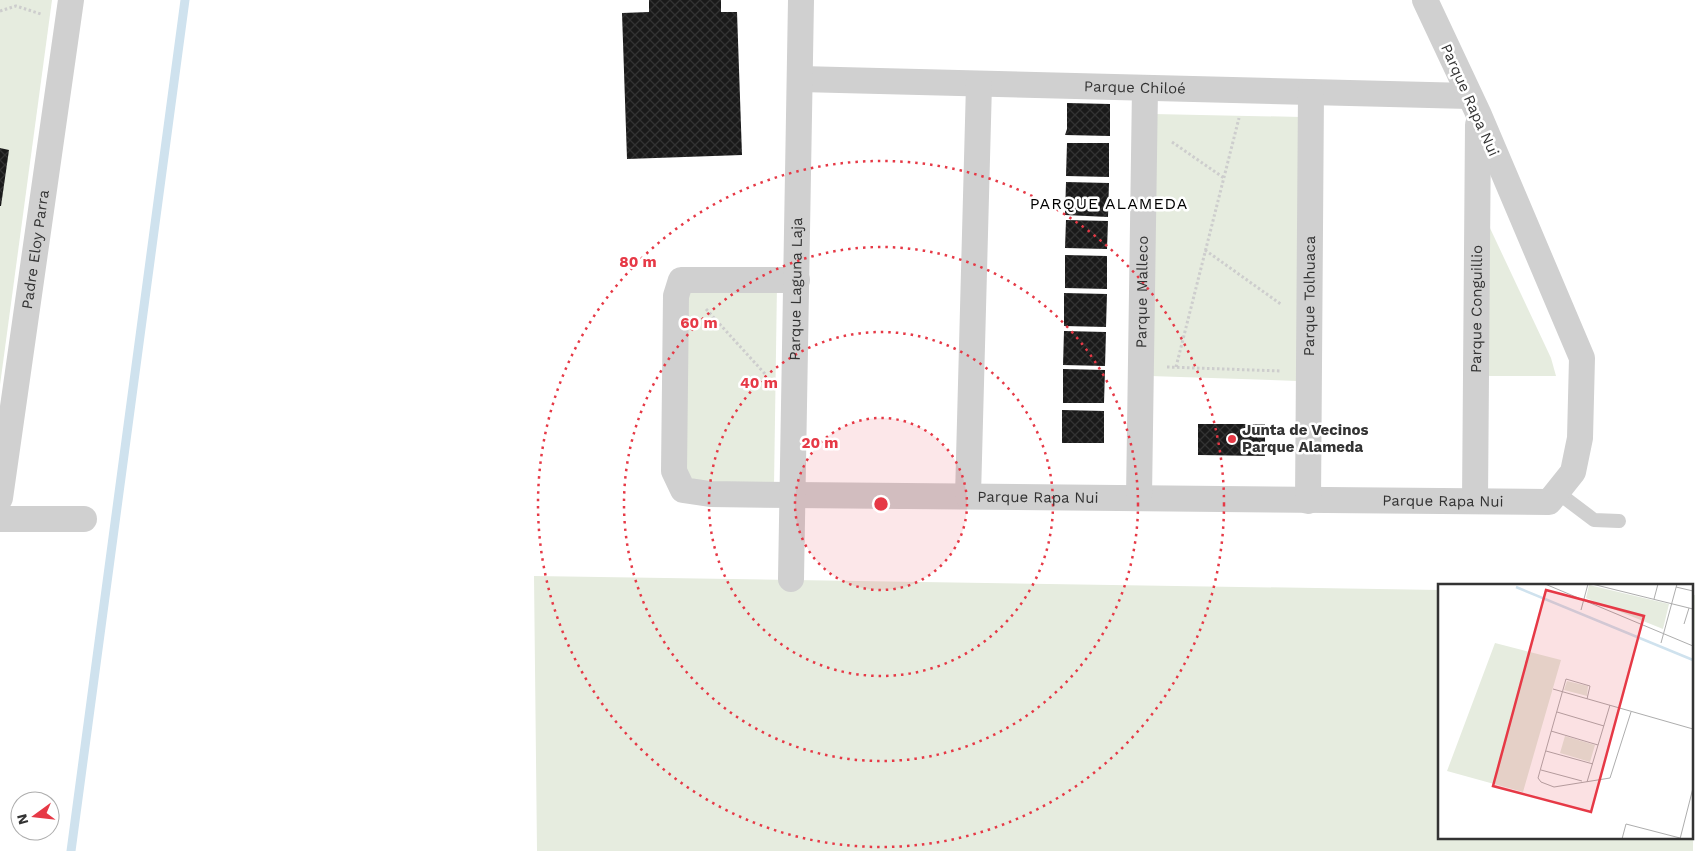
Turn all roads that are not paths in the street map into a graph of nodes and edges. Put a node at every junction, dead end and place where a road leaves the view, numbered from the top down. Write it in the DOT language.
graph roads {
  1 [pos="802,0"];
  2 [pos="1425,0"];
  3 [pos="69,11"];
  4 [pos="800,79"];
  5 [pos="979,84"];
  6 [pos="1145,88"];
  7 [pos="1311,92"];
  8 [pos="1474,106"];
  9 [pos="797,280"];
  10 [pos="1557,492"];
  11 [pos="793,495"];
  12 [pos="968,496"];
  13 [pos="1139,497"];
  14 [pos="0,498"];
  15 [pos="1308,501"];
  16 [pos="1475,502"];
  17 [pos="0,519"];
  18 [pos="84,519"];
  19 [pos="1619,521"];
  20 [pos="791,579"];
  1 -- 4 [label="street, Parque Laguna Laja"];
  2 -- 8 [label="street, Parque Rapa Nui"];
  3 -- 14 [label="street, Padre Eloy Parra"];
  4 -- 5 [label="street, Parque Chiloé"];
  4 -- 9 [label="street, Parque Laguna Laja"];
  5 -- 6 [label="street, Parque Chiloé"];
  5 -- 12 [label="street"];
  6 -- 7 [label="street, Parque Chiloé"];
  6 -- 13 [label="street, Parque Malleco"];
  7 -- 8 [label="street, Parque Chiloé"];
  7 -- 15 [label="street, Parque Tolhuaca"];
  8 -- 10 [label="street, Parque Rapa Nui"];
  8 -- 16 [label="street, Parque Conguillio"];
  9 -- 11 [label="street, Parque Laguna Laja"];
  9 -- 11 [label="street, Parque Rapa Nui"];
  10 -- 16 [label="street, Parque Rapa Nui"];
  10 -- 19 [label="lane"];
  11 -- 12 [label="street, Parque Rapa Nui"];
  11 -- 20 [label="street, Parque Laguna Laja"];
  12 -- 13 [label="street, Parque Rapa Nui"];
  13 -- 15 [label="street, Parque Rapa Nui"];
  15 -- 16 [label="street, Parque Rapa Nui"];
  17 -- 18 [label="street"];
}
